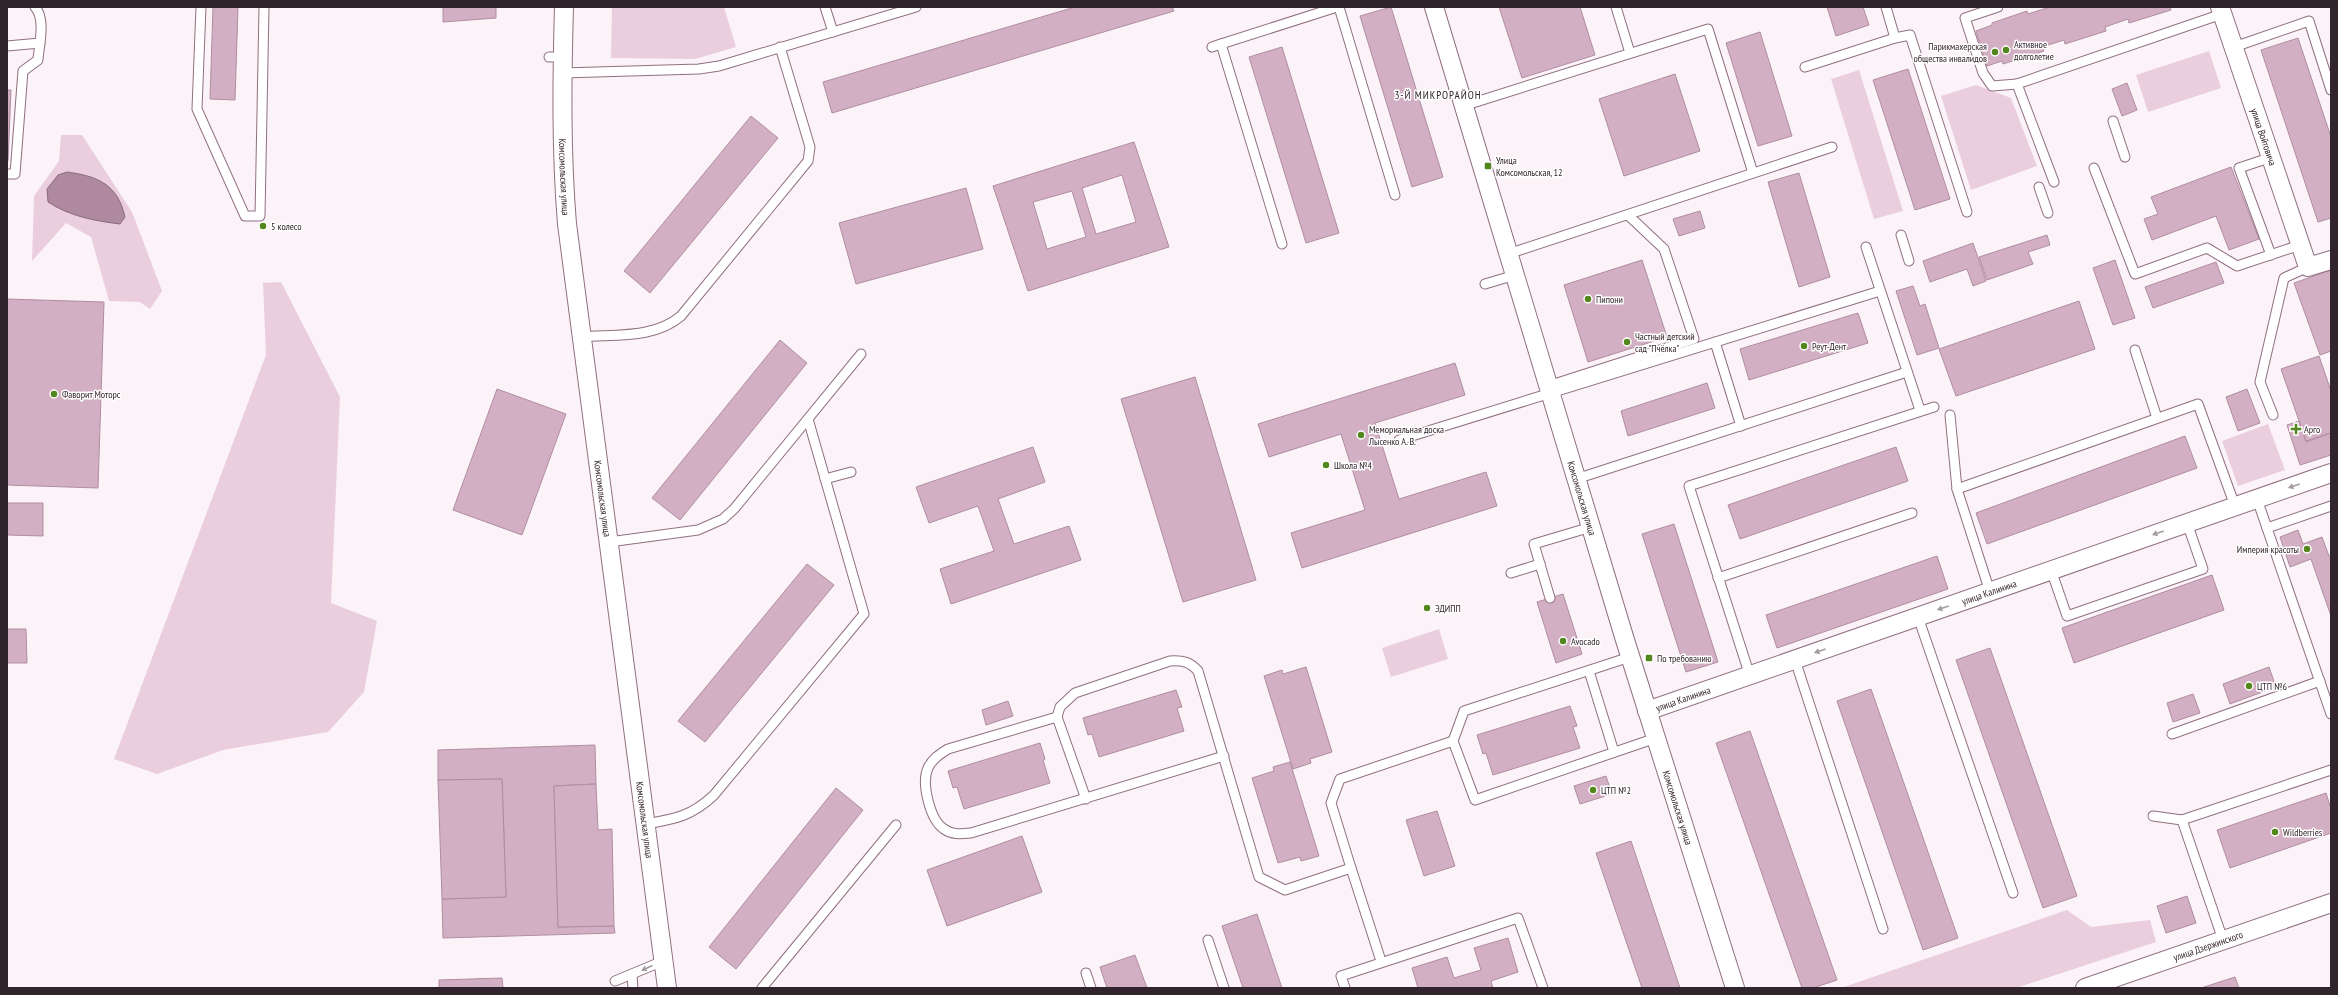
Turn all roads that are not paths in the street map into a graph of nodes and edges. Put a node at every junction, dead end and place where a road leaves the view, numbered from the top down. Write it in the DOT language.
graph roads {
  1 [pos="35,7"];
  2 [pos="201,7"];
  3 [pos="264,7"];
  4 [pos="564,7"];
  5 [pos="825,7"];
  6 [pos="916,7"];
  7 [pos="1338,7"];
  8 [pos="1434,7"];
  9 [pos="1616,7"];
  10 [pos="1886,7"];
  11 [pos="1998,7"];
  12 [pos="2221,10"];
  13 [pos="1973,11"];
  14 [pos="832,32"];
  15 [pos="1895,38"];
  16 [pos="40,43"];
  17 [pos="1222,44"];
  18 [pos="8,47"];
  19 [pos="780,47"];
  20 [pos="1212,47"];
  21 [pos="2234,47"];
  22 [pos="1630,53"];
  23 [pos="558,62"];
  24 [pos="1805,67"];
  25 [pos="2017,84"];
  26 [pos="2331,90"];
  27 [pos="1464,106"];
  28 [pos="2113,121"];
  29 [pos="1832,147"];
  30 [pos="2125,157"];
  31 [pos="2272,157"];
  32 [pos="2094,168"];
  33 [pos="1753,173"];
  34 [pos="7,174"];
  35 [pos="2054,182"];
  36 [pos="2039,187"];
  37 [pos="1395,195"];
  38 [pos="1967,212"];
  39 [pos="2048,213"];
  40 [pos="1628,215"];
  41 [pos="1901,235"];
  42 [pos="1282,244"];
  43 [pos="2300,245"];
  44 [pos="1866,247"];
  45 [pos="1508,254"];
  46 [pos="2271,255"];
  47 [pos="2331,260"];
  48 [pos="1909,261"];
  49 [pos="2308,267"];
  50 [pos="1515,275"];
  51 [pos="1485,284"];
  52 [pos="1880,291"];
  53 [pos="581,337"];
  54 [pos="1715,342"];
  55 [pos="2135,350"];
  56 [pos="861,354"];
  57 [pos="1907,372"];
  58 [pos="1549,390"];
  59 [pos="1934,407"];
  60 [pos="1920,410"];
  61 [pos="1950,415"];
  62 [pos="2273,415"];
  63 [pos="2157,418"];
  64 [pos="808,419"];
  65 [pos="1741,426"];
  66 [pos="1399,440"];
  67 [pos="851,472"];
  68 [pos="2331,473"];
  69 [pos="825,479"];
  70 [pos="1576,479"];
  71 [pos="1957,490"];
  72 [pos="2257,499"];
  73 [pos="2235,506"];
  74 [pos="2331,506"];
  75 [pos="1912,513"];
  76 [pos="2187,523"];
  77 [pos="1591,527"];
  78 [pos="2267,528"];
  79 [pos="609,542"];
  80 [pos="1540,564"];
  81 [pos="2051,570"];
  82 [pos="1511,573"];
  83 [pos="1718,578"];
  84 [pos="1990,592"];
  85 [pos="1550,598"];
  86 [pos="1918,617"];
  87 [pos="1630,657"];
  88 [pos="1795,660"];
  89 [pos="1588,671"];
  90 [pos="1750,676"];
  91 [pos="2320,681"];
  92 [pos="1647,711"];
  93 [pos="2331,714"];
  94 [pos="1057,717"];
  95 [pos="2172,734"];
  96 [pos="1656,738"];
  97 [pos="1453,741"];
  98 [pos="1614,752"];
  99 [pos="1224,756"];
  100 [pos="2331,770"];
  101 [pos="1086,799"];
  102 [pos="2153,816"];
  103 [pos="2182,820"];
  104 [pos="646,824"];
  105 [pos="896,825"];
  106 [pos="1351,868"];
  107 [pos="2013,893"];
  108 [pos="2331,902"];
  109 [pos="1883,929"];
  110 [pos="1208,940"];
  111 [pos="2223,940"];
  112 [pos="663,961"];
  113 [pos="1381,961"];
  114 [pos="1086,973"];
  115 [pos="632,975"];
  116 [pos="615,981"];
  117 [pos="633,988"];
  118 [pos="667,988"];
  119 [pos="762,988"];
  120 [pos="1091,988"];
  121 [pos="1224,988"];
  122 [pos="1345,988"];
  123 [pos="1543,988"];
  124 [pos="1735,988"];
  125 [pos="2085,988"];
  1 -- 16 [label="lane"];
  2 -- 3 [label="lane"];
  4 -- 23 [label="street, Комсомольская улица"];
  5 -- 14 [label="lane"];
  6 -- 14 [label="lane"];
  7 -- 17 [label="lane"];
  7 -- 37 [label="lane"];
  8 -- 27 [label="street, Комсомольская улица"];
  9 -- 22 [label="lane"];
  10 -- 15 [label="lane"];
  11 -- 13 [label="lane"];
  12 -- 21 [label="street, улица Войтовича"];
  12 -- 25 [label="lane"];
  13 -- 25 [label="lane"];
  14 -- 19 [label="lane"];
  15 -- 24 [label="lane"];
  15 -- 38 [label="lane"];
  16 -- 18 [label="lane"];
  16 -- 34 [label="lane"];
  17 -- 20 [label="lane"];
  17 -- 42 [label="lane"];
  19 -- 23 [label="lane"];
  19 -- 53 [label="lane"];
  21 -- 26 [label="lane"];
  21 -- 31 [label="street, улица Войтовича"];
  22 -- 27 [label="lane"];
  22 -- 33 [label="lane"];
  23 -- 53 [label="street, Комсомольская улица"];
  25 -- 35 [label="lane"];
  27 -- 45 [label="street, Комсомольская улица"];
  28 -- 30 [label="lane"];
  29 -- 33 [label="lane"];
  31 -- 43 [label="street, улица Войтовича"];
  31 -- 46 [label="lane"];
  32 -- 46 [label="lane"];
  33 -- 40 [label="lane"];
  36 -- 39 [label="lane"];
  40 -- 45 [label="lane"];
  40 -- 58 [label="lane"];
  41 -- 48 [label="lane"];
  43 -- 46 [label="lane"];
  43 -- 49 [label="street, улица Войтовича"];
  44 -- 52 [label="lane"];
  45 -- 50 [label="street, Комсомольская улица"];
  47 -- 49 [label="street"];
  49 -- 62 [label="lane"];
  50 -- 51 [label="lane"];
  50 -- 58 [label="street, Комсомольская улица"];
  52 -- 54 [label="lane"];
  52 -- 57 [label="lane"];
  53 -- 79 [label="street, Комсомольская улица"];
  54 -- 58 [label="lane"];
  54 -- 65 [label="lane"];
  55 -- 63 [label="lane"];
  56 -- 64 [label="lane"];
  57 -- 60 [label="lane"];
  57 -- 65 [label="lane"];
  58 -- 66 [label="lane"];
  58 -- 70 [label="street, Комсомольская улица"];
  59 -- 60 [label="lane"];
  60 -- 83 [label="lane"];
  61 -- 71 [label="lane"];
  63 -- 71 [label="lane"];
  63 -- 73 [label="lane"];
  64 -- 69 [label="lane"];
  64 -- 79 [label="lane"];
  65 -- 70 [label="lane"];
  67 -- 69 [label="lane"];
  68 -- 72 [label="street, улица Калинина, one-way"];
  69 -- 104 [label="lane"];
  70 -- 77 [label="street, Комсомольская улица"];
  71 -- 84 [label="lane"];
  72 -- 73 [label="street, улица Калинина"];
  72 -- 78 [label="lane"];
  73 -- 76 [label="street, улица Калинина"];
  74 -- 78 [label="lane"];
  75 -- 83 [label="lane"];
  76 -- 81 [label="street, улица Калинина, one-way"];
  76 -- 81 [label="lane"];
  77 -- 80 [label="lane"];
  77 -- 87 [label="street, Комсомольская улица"];
  78 -- 91 [label="lane"];
  79 -- 104 [label="street, Комсомольская улица"];
  80 -- 82 [label="lane"];
  80 -- 85 [label="lane"];
  81 -- 84 [label="street, улица Калинина"];
  83 -- 90 [label="lane"];
  84 -- 86 [label="street, улица Калинина, one-way"];
  86 -- 88 [label="street, улица Калинина, one-way"];
  86 -- 107 [label="lane"];
  87 -- 89 [label="lane"];
  87 -- 92 [label="street, Комсомольская улица"];
  88 -- 90 [label="street, улица Калинина"];
  88 -- 109 [label="lane"];
  89 -- 97 [label="lane"];
  89 -- 98 [label="lane"];
  90 -- 92 [label="street, улица Калинина"];
  91 -- 93 [label="lane"];
  91 -- 95 [label="lane"];
  92 -- 96 [label="street, Комсомольская улица"];
  94 -- 99 [label="lane"];
  94 -- 101 [label="lane"];
  94 -- 101 [label="lane"];
  96 -- 98 [label="lane"];
  96 -- 124 [label="street, Комсомольская улица"];
  97 -- 98 [label="lane"];
  97 -- 106 [label="lane"];
  99 -- 101 [label="lane"];
  99 -- 106 [label="lane"];
  100 -- 103 [label="lane"];
  102 -- 103 [label="lane"];
  103 -- 111 [label="lane"];
  104 -- 112 [label="street, Комсомольская улица"];
  105 -- 119 [label="lane"];
  106 -- 113 [label="lane"];
  108 -- 111 [label="street, улица Дзержинского"];
  110 -- 121 [label="lane"];
  111 -- 125 [label="street, улица Дзержинского"];
  112 -- 115 [label="lane, one-way"];
  112 -- 118 [label="street, Комсомольская улица"];
  113 -- 122 [label="lane"];
  113 -- 123 [label="lane"];
  114 -- 120 [label="lane"];
  115 -- 116 [label="lane"];
  115 -- 117 [label="lane"];
}
